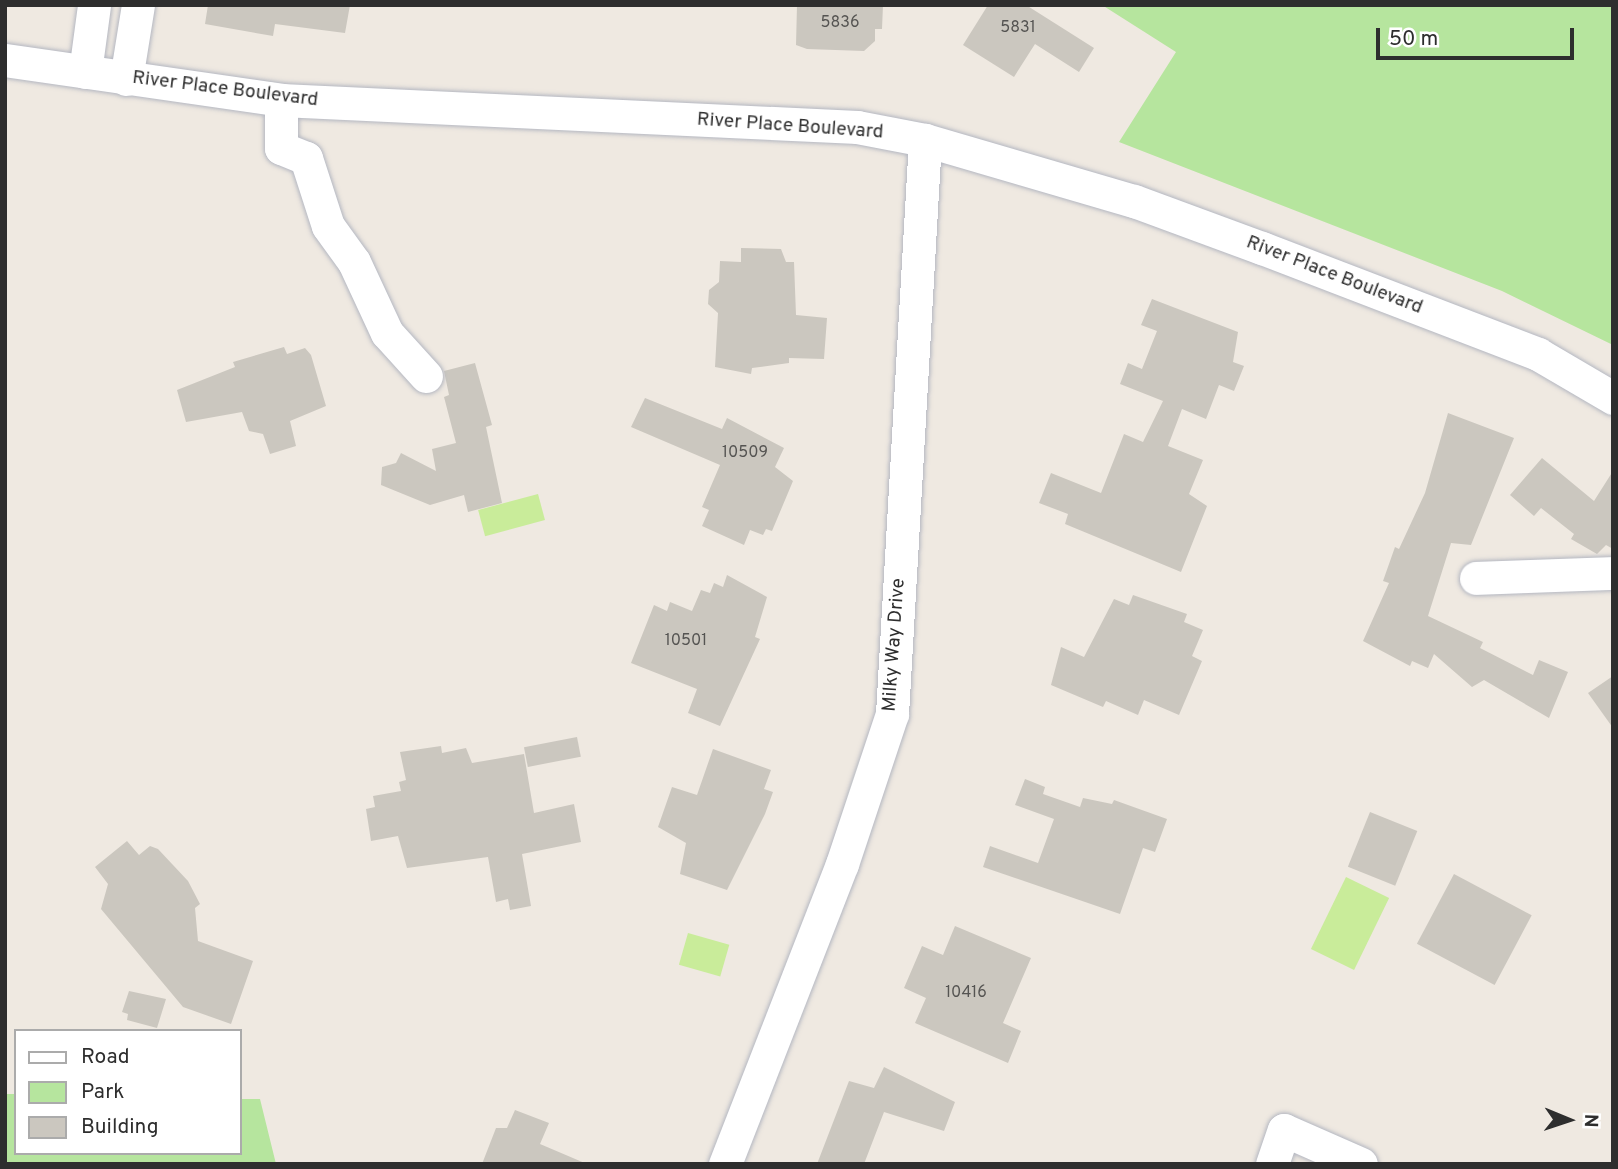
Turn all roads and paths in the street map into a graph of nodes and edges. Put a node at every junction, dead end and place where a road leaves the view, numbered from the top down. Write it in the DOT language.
graph roads {
  1 [pos="94,5"];
  2 [pos="138,5"];
  3 [pos="5,60"];
  4 [pos="85,72"];
  5 [pos="126,79"];
  6 [pos="281,100"];
  7 [pos="925,140"];
  8 [pos="426,376"];
  9 [pos="1613,398"];
  10 [pos="1613,573"];
  11 [pos="1476,578"];
  12 [pos="725,1164"];
  13 [pos="1272,1164"];
  14 [pos="1361,1164"];
  1 -- 4 [label="street"];
  2 -- 5 [label="street"];
  3 -- 4 [label="street, River Place Boulevard"];
  4 -- 5 [label="street, River Place Boulevard"];
  5 -- 6 [label="street, River Place Boulevard"];
  6 -- 7 [label="street, River Place Boulevard"];
  6 -- 8 [label="street"];
  7 -- 9 [label="street, River Place Boulevard"];
  7 -- 12 [label="street, Milky Way Drive"];
  10 -- 11 [label="street"];
  13 -- 14 [label="street"];
}
